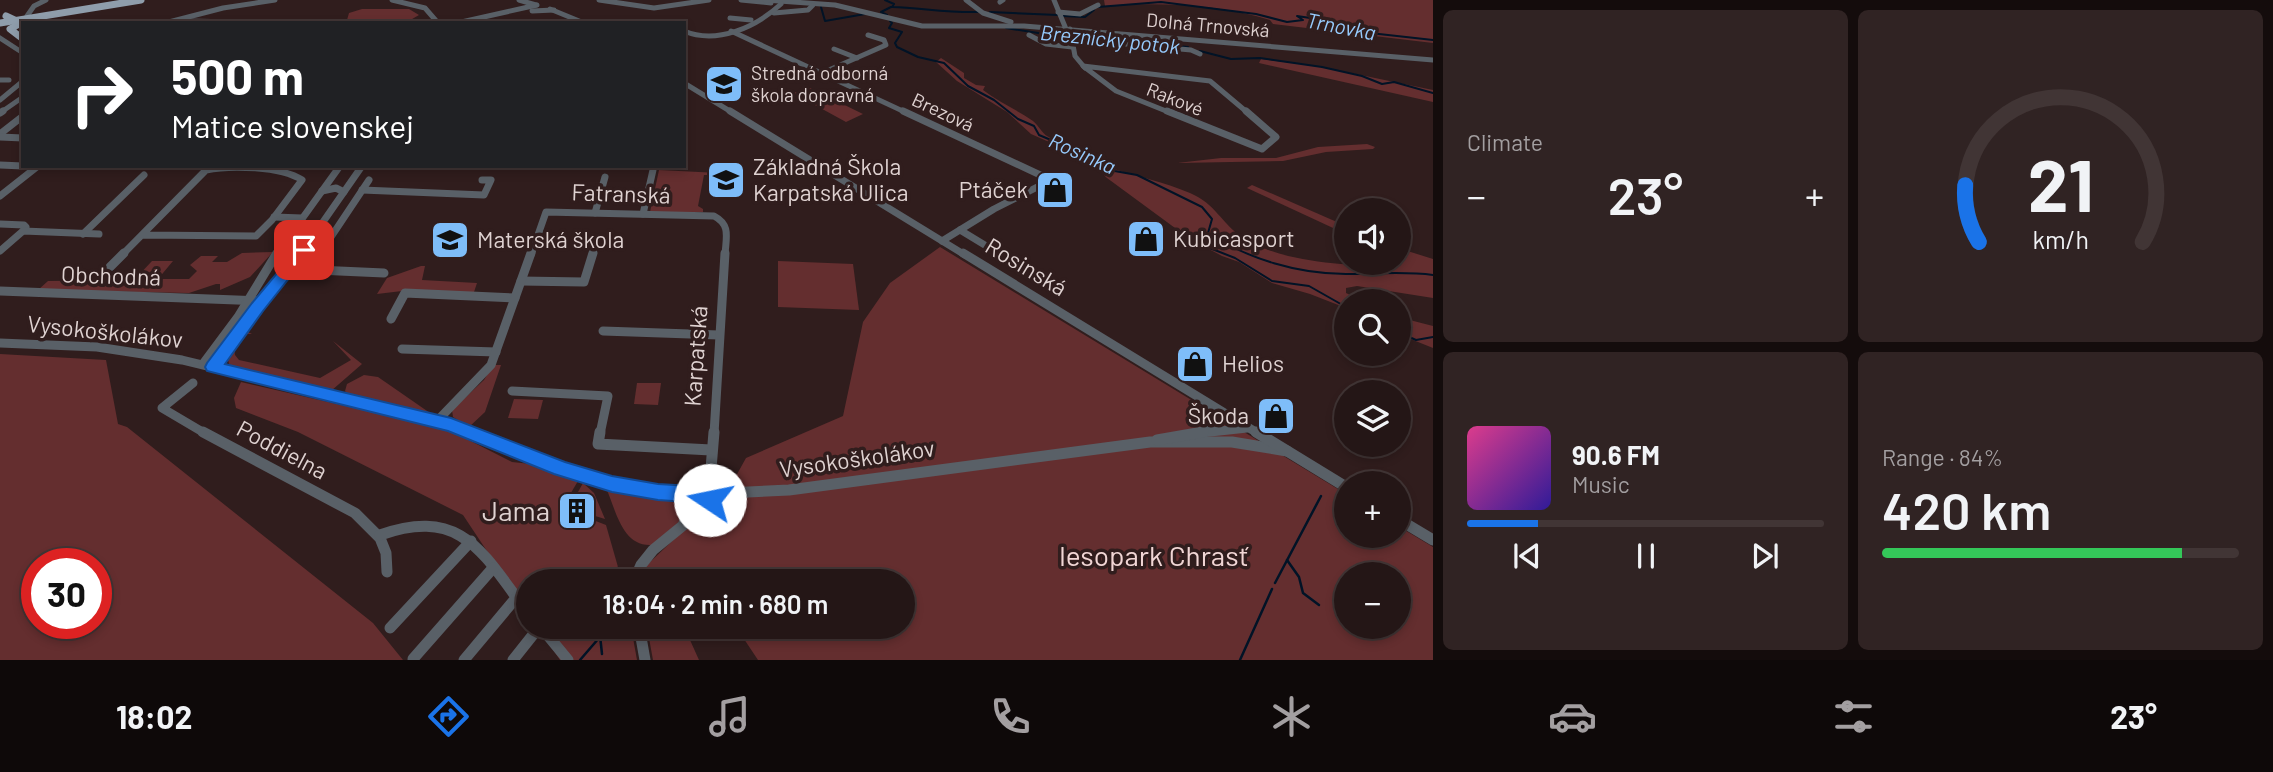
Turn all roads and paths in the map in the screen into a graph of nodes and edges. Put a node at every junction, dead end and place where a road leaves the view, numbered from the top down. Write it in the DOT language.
graph roads {
  1 [pos="46,0"];
  2 [pos="132,0"];
  3 [pos="141,0"];
  4 [pos="275,0"];
  5 [pos="392,0"];
  6 [pos="519,0"];
  7 [pos="599,0"];
  8 [pos="648,0"];
  9 [pos="709,0"];
  10 [pos="741,0"];
  11 [pos="765,0"];
  12 [pos="966,0"];
  13 [pos="1047,0"];
  14 [pos="1054,0"];
  15 [pos="815,3"];
  16 [pos="781,4"];
  17 [pos="1098,5"];
  18 [pos="537,7"];
  19 [pos="638,7"];
  20 [pos="56,14"];
  21 [pos="768,14"];
  22 [pos="1059,14"];
  23 [pos="27,16"];
  24 [pos="2,18"];
  25 [pos="730,18"];
  26 [pos="483,20"];
  27 [pos="756,20"];
  28 [pos="21,21"];
  29 [pos="24,21"];
  30 [pos="34,21"];
  31 [pos="184,21"];
  32 [pos="437,21"];
  33 [pos="579,21"];
  34 [pos="20,22"];
  35 [pos="21,25"];
  36 [pos="1017,25"];
  37 [pos="1068,29"];
  38 [pos="731,31"];
  39 [pos="686,32"];
  40 [pos="868,35"];
  41 [pos="1029,35"];
  42 [pos="21,37"];
  43 [pos="0,38"];
  44 [pos="1071,38"];
  45 [pos="1072,47"];
  46 [pos="834,49"];
  47 [pos="21,52"];
  48 [pos="1200,54"];
  49 [pos="857,58"];
  50 [pos="1433,60"];
  51 [pos="1083,66"];
  52 [pos="822,73"];
  53 [pos="0,80"];
  54 [pos="9,80"];
  55 [pos="21,84"];
  56 [pos="686,84"];
  57 [pos="20,99"];
  58 [pos="1132,102"];
  59 [pos="1146,105"];
  60 [pos="0,108"];
  61 [pos="20,119"];
  62 [pos="1173,119"];
  63 [pos="0,135"];
  64 [pos="21,138"];
  65 [pos="0,165"];
  66 [pos="21,166"];
  67 [pos="34,168"];
  68 [pos="217,168"];
  69 [pos="241,168"];
  70 [pos="339,168"];
  71 [pos="361,168"];
  72 [pos="653,170"];
  73 [pos="144,175"];
  74 [pos="605,177"];
  75 [pos="330,180"];
  76 [pos="353,180"];
  77 [pos="369,180"];
  78 [pos="482,180"];
  79 [pos="362,190"];
  80 [pos="322,191"];
  81 [pos="344,192"];
  82 [pos="0,197"];
  83 [pos="595,213"];
  84 [pos="643,214"];
  85 [pos="274,217"];
  86 [pos="302,218"];
  87 [pos="327,218"];
  88 [pos="342,218"];
  89 [pos="724,221"];
  90 [pos="0,224"];
  91 [pos="960,230"];
  92 [pos="23,231"];
  93 [pos="83,234"];
  94 [pos="99,234"];
  95 [pos="142,234"];
  96 [pos="250,238"];
  97 [pos="311,241"];
  98 [pos="942,241"];
  99 [pos="284,242"];
  100 [pos="988,247"];
  101 [pos="594,248"];
  102 [pos="0,251"];
  103 [pos="274,257"];
  104 [pos="298,257"];
  105 [pos="110,267"];
  106 [pos="384,272"];
  107 [pos="522,281"];
  108 [pos="257,285"];
  109 [pos="0,291"];
  110 [pos="515,298"];
  111 [pos="220,299"];
  112 [pos="248,300"];
  113 [pos="262,301"];
  114 [pos="238,317"];
  115 [pos="391,319"];
  116 [pos="603,331"];
  117 [pos="719,335"];
  118 [pos="0,343"];
  119 [pos="402,349"];
  120 [pos="496,352"];
  121 [pos="208,366"];
  122 [pos="192,383"];
  123 [pos="512,391"];
  124 [pos="1206,402"];
  125 [pos="437,421"];
  126 [pos="1249,428"];
  127 [pos="1209,430"];
  128 [pos="1150,442"];
  129 [pos="1233,443"];
  130 [pos="711,450"];
  131 [pos="1287,451"];
  132 [pos="1334,480"];
  133 [pos="684,495"];
  134 [pos="709,496"];
  135 [pos="683,525"];
  136 [pos="1411,527"];
  137 [pos="380,536"];
  138 [pos="1433,540"];
  139 [pos="471,541"];
  140 [pos="493,568"];
  141 [pos="640,569"];
  142 [pos="387,572"];
  143 [pos="516,598"];
  144 [pos="390,628"];
  145 [pos="530,639"];
  146 [pos="551,639"];
  147 [pos="641,639"];
  148 [pos="413,659"];
  149 [pos="464,660"];
  150 [pos="513,660"];
  151 [pos="568,660"];
  152 [pos="645,660"];
  1 -- 23 [label="street"];
  2 -- 23 [label="main road"];
  3 -- 20 [label="main road"];
  4 -- 31 [label="street"];
  5 -- 32 [label="street"];
  6 -- 18 [label="street"];
  7 -- 19 [label="street"];
  8 -- 19 [label="street"];
  9 -- 19 [label="street"];
  10 -- 16 [label="street"];
  11 -- 15 [label="street"];
  12 -- 36 [label="street"];
  13 -- 14 [label="street"];
  14 -- 22 [label="street"];
  15 -- 16 [label="street"];
  15 -- 21 [label="street"];
  15 -- 36 [label="street, Dolná Trnovská"];
  16 -- 21 [label="street"];
  17 -- 22 [label="street"];
  18 -- 26 [label="street"];
  18 -- 33 [label="street"];
  20 -- 29 [label="main road"];
  20 -- 30 [label="main road"];
  21 -- 27 [label="street"];
  22 -- 37 [label="street"];
  23 -- 24 [label="main road"];
  23 -- 28 [label="main road"];
  24 -- 34 [label="main road"];
  25 -- 27 [label="street"];
  27 -- 38 [label="street"];
  35 -- 42 [label="main road"];
  36 -- 37 [label="street, Dolná Trnovská"];
  37 -- 44 [label="street, Rakové"];
  37 -- 50 [label="street, Dolná Trnovská"];
  38 -- 39 [label="street"];
  38 -- 52 [label="street, Brezová"];
  40 -- 49 [label="street"];
  41 -- 45 [label="street"];
  43 -- 47 [label="street"];
  44 -- 45 [label="street, Rakové"];
  44 -- 48 [label="street"];
  45 -- 51 [label="street, Rakové"];
  46 -- 49 [label="street"];
  49 -- 52 [label="street"];
  51 -- 58 [label="street, Rakové"];
  51 -- 59 [label="street, Rakové"];
  51 -- 59 [label="street, Rakové"];
  52 -- 91 [label="street, Brezová"];
  53 -- 54 [label="street"];
  55 -- 60 [label="street"];
  56 -- 98 [label="street, Rosinská"];
  57 -- 60 [label="street"];
  58 -- 59 [label="street"];
  58 -- 62 [label="street, Rakové"];
  61 -- 63 [label="street"];
  63 -- 64 [label="street"];
  65 -- 66 [label="street"];
  67 -- 82 [label="street"];
  68 -- 95 [label="street"];
  69 -- 85 [label="street"];
  70 -- 75 [label="street"];
  71 -- 76 [label="street"];
  72 -- 84 [label="street"];
  73 -- 93 [label="street"];
  74 -- 83 [label="street"];
  75 -- 76 [label="street"];
  75 -- 80 [label="street"];
  76 -- 81 [label="street"];
  77 -- 79 [label="street"];
  78 -- 79 [label="street"];
  79 -- 88 [label="street"];
  80 -- 81 [label="street"];
  80 -- 86 [label="street"];
  81 -- 87 [label="street"];
  83 -- 84 [label="street, Fatranská"];
  83 -- 107 [label="street, Fatranská"];
  84 -- 89 [label="street, Fatranská"];
  85 -- 86 [label="street"];
  85 -- 96 [label="street"];
  86 -- 99 [label="street"];
  87 -- 88 [label="street"];
  87 -- 97 [label="street"];
  88 -- 106 [label="street"];
  89 -- 117 [label="street, Karpatská"];
  90 -- 92 [label="street"];
  91 -- 98 [label="street"];
  91 -- 100 [label="street"];
  92 -- 93 [label="street"];
  92 -- 102 [label="street"];
  93 -- 94 [label="street"];
  95 -- 96 [label="street"];
  95 -- 105 [label="street"];
  97 -- 99 [label="street"];
  97 -- 104 [label="street"];
  98 -- 124 [label="street, Rosinská"];
  99 -- 103 [label="street"];
  101 -- 107 [label="street"];
  103 -- 104 [label="street"];
  103 -- 108 [label="street"];
  104 -- 113 [label="street"];
  107 -- 110 [label="street, Fatranská"];
  108 -- 111 [label="street, Obchodná"];
  108 -- 112 [label="street"];
  109 -- 111 [label="street, Obchodná"];
  110 -- 115 [label="street"];
  110 -- 120 [label="street, Fatranská"];
  111 -- 112 [label="street, Obchodná"];
  111 -- 114 [label="street"];
  112 -- 113 [label="street, Obchodná"];
  112 -- 114 [label="street"];
  113 -- 121 [label="street"];
  114 -- 121 [label="street"];
  116 -- 117 [label="street"];
  117 -- 130 [label="street, Karpatská"];
  118 -- 121 [label="street, Vysokoškolákov"];
  119 -- 120 [label="street"];
  120 -- 125 [label="street, Fatranská"];
  121 -- 125 [label="street, Vysokoškolákov"];
  122 -- 137 [label="street, Poddielna"];
  123 -- 130 [label="street"];
  124 -- 126 [label="street, Rosinská"];
  124 -- 127 [label="street"];
  125 -- 133 [label="street, Vysokoškolákov"];
  126 -- 127 [label="street, Vysokoškolákov"];
  126 -- 129 [label="street"];
  126 -- 131 [label="street, Rosinská"];
  127 -- 128 [label="street, Vysokoškolákov"];
  128 -- 129 [label="street, Vysokoškolákov"];
  128 -- 134 [label="street, Vysokoškolákov"];
  129 -- 131 [label="street, Vysokoškolákov"];
  130 -- 134 [label="street, Karpatská"];
  131 -- 132 [label="street, Rosinská"];
  133 -- 134 [label="street, Vysokoškolákov"];
  133 -- 135 [label="street"];
  134 -- 135 [label="street"];
  135 -- 141 [label="street"];
  136 -- 138 [label="street"];
  137 -- 139 [label="street"];
  137 -- 142 [label="street"];
  139 -- 140 [label="street"];
  139 -- 144 [label="street"];
  140 -- 143 [label="street"];
  140 -- 148 [label="street"];
  143 -- 149 [label="street"];
  145 -- 150 [label="street"];
  146 -- 151 [label="street"];
  147 -- 152 [label="street"];
}
